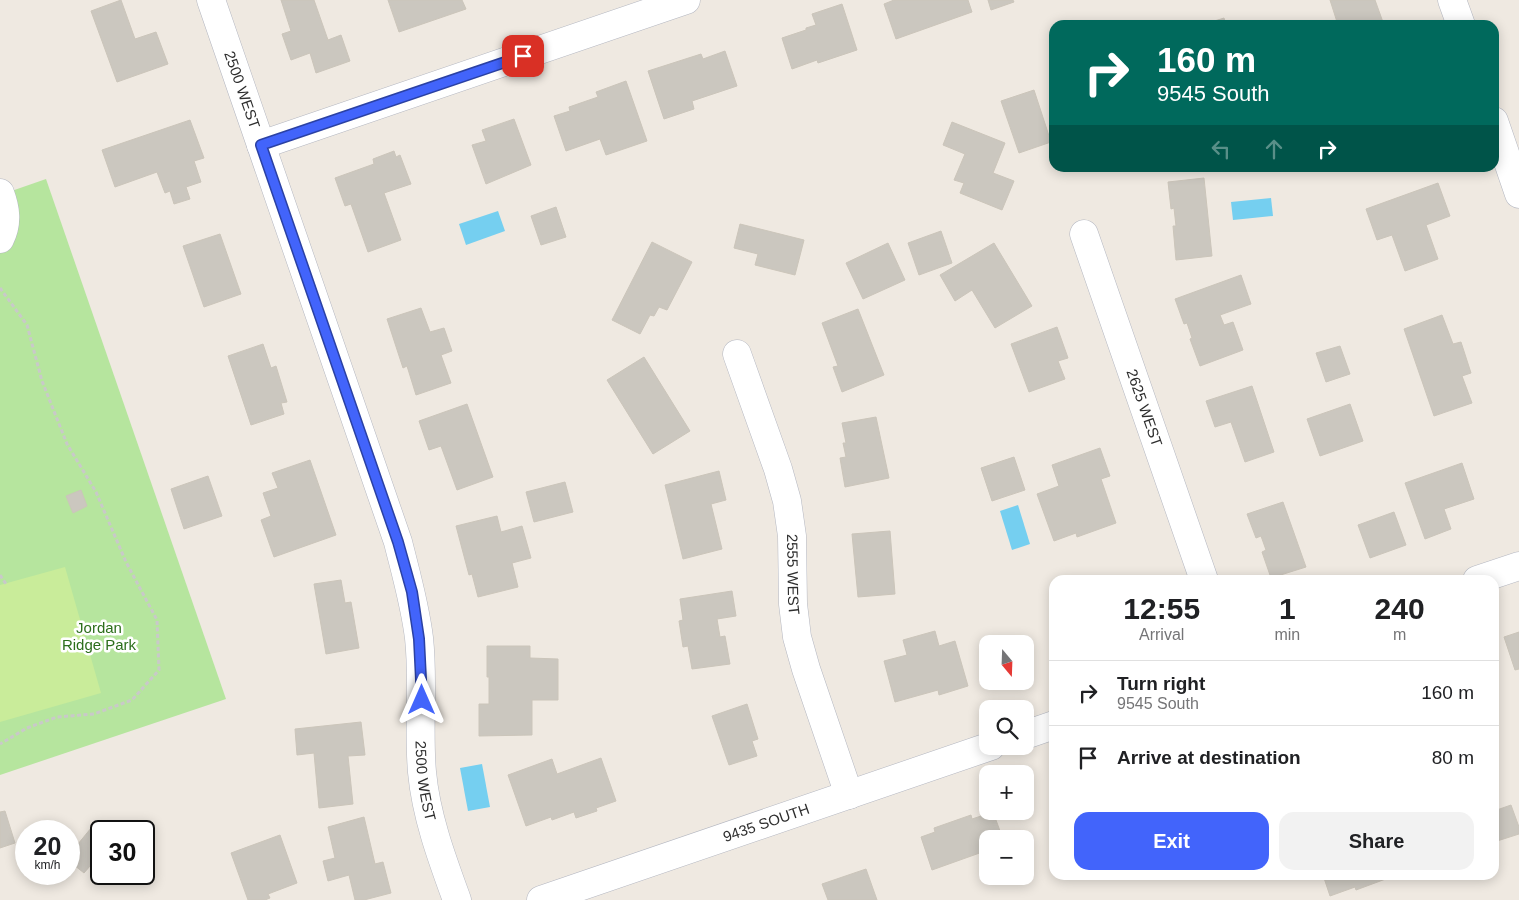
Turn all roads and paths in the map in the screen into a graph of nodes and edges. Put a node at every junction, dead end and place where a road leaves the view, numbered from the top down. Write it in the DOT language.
graph roads {
  1 [pos="211,0"];
  2 [pos="686,0"];
  3 [pos="1452,0"];
  4 [pos="1459,20"];
  5 [pos="1499,136"];
  6 [pos="261,145"];
  7 [pos="0,193"];
  8 [pos="1519,194"];
  9 [pos="1084,234"];
  10 [pos="0,239"];
  11 [pos="0,288"];
  12 [pos="737,354"];
  13 [pos="1519,566"];
  14 [pos="0,575"];
  15 [pos="1202,575"];
  16 [pos="1492,575"];
  17 [pos="6,584"];
  18 [pos="1049,727"];
  19 [pos="1034,731"];
  20 [pos="0,744"];
  21 [pos="979,750"];
  22 [pos="849,795"];
  23 [pos="457,900"];
  24 [pos="541,900"];
  1 -- 6 [label="street, 2500 WEST"];
  2 -- 6 [label="street"];
  3 -- 4 [label="street"];
  5 -- 8 [label="street"];
  6 -- 23 [label="street, 2500 WEST"];
  7 -- 10 [label="street"];
  9 -- 15 [label="street, 2625 WEST"];
  11 -- 20 [label="path"];
  12 -- 22 [label="street, 2555 WEST"];
  13 -- 16 [label="street"];
  14 -- 17 [label="path"];
  18 -- 19 [label="street"];
  21 -- 22 [label="street, 9435 SOUTH"];
  22 -- 24 [label="street, 9435 SOUTH"];
}
